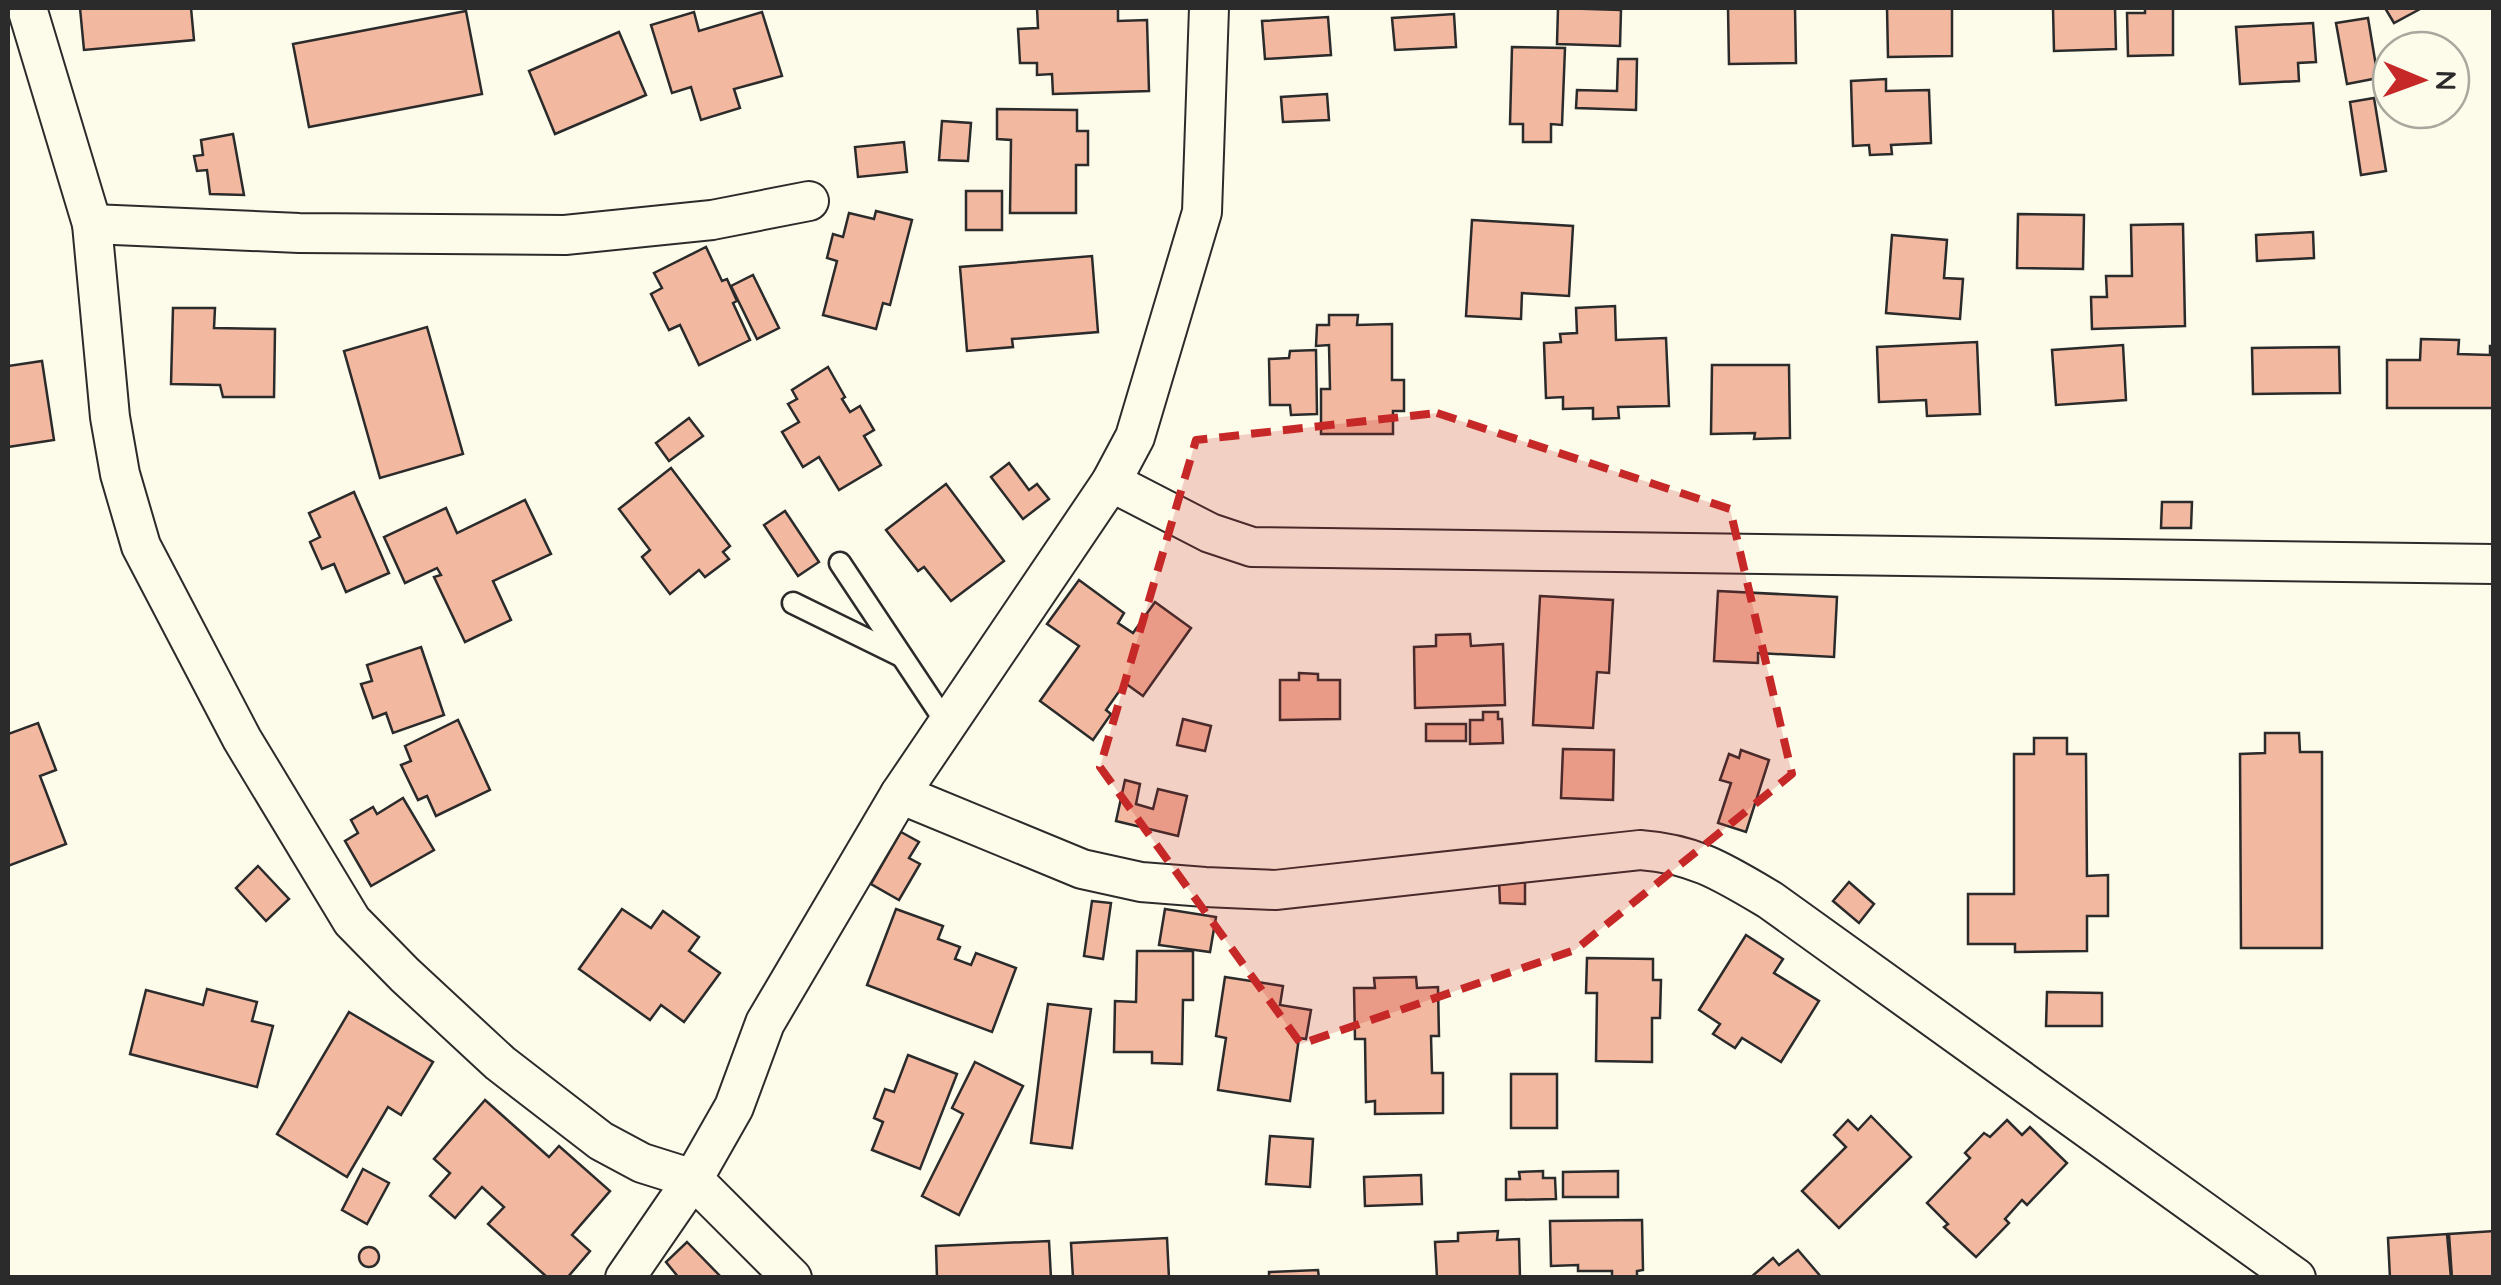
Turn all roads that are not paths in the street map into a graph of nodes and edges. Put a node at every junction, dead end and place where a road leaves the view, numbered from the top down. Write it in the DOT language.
graph roads {
  1 [pos="27,8"];
  2 [pos="1208,8"];
  3 [pos="809,201"];
  4 [pos="92,224"];
  5 [pos="1111,482"];
  6 [pos="840,563"];
  7 [pos="2494,564"];
  8 [pos="793,603"];
  9 [pos="903,657"];
  10 [pos="947,724"];
  11 [pos="900,794"];
  12 [pos="694,1179"];
  13 [pos="625,1278"];
  14 [pos="792,1278"];
  15 [pos="2296,1278"];
  1 -- 4 [label="street"];
  2 -- 5 [label="street"];
  3 -- 4 [label="street"];
  4 -- 12 [label="street"];
  5 -- 7 [label="street"];
  5 -- 10 [label="street"];
  6 -- 9 [label="lane"];
  8 -- 9 [label="lane"];
  9 -- 10 [label="lane"];
  10 -- 11 [label="street"];
  11 -- 12 [label="street"];
  11 -- 15 [label="street"];
  12 -- 13 [label="street"];
  12 -- 14 [label="street"];
}
